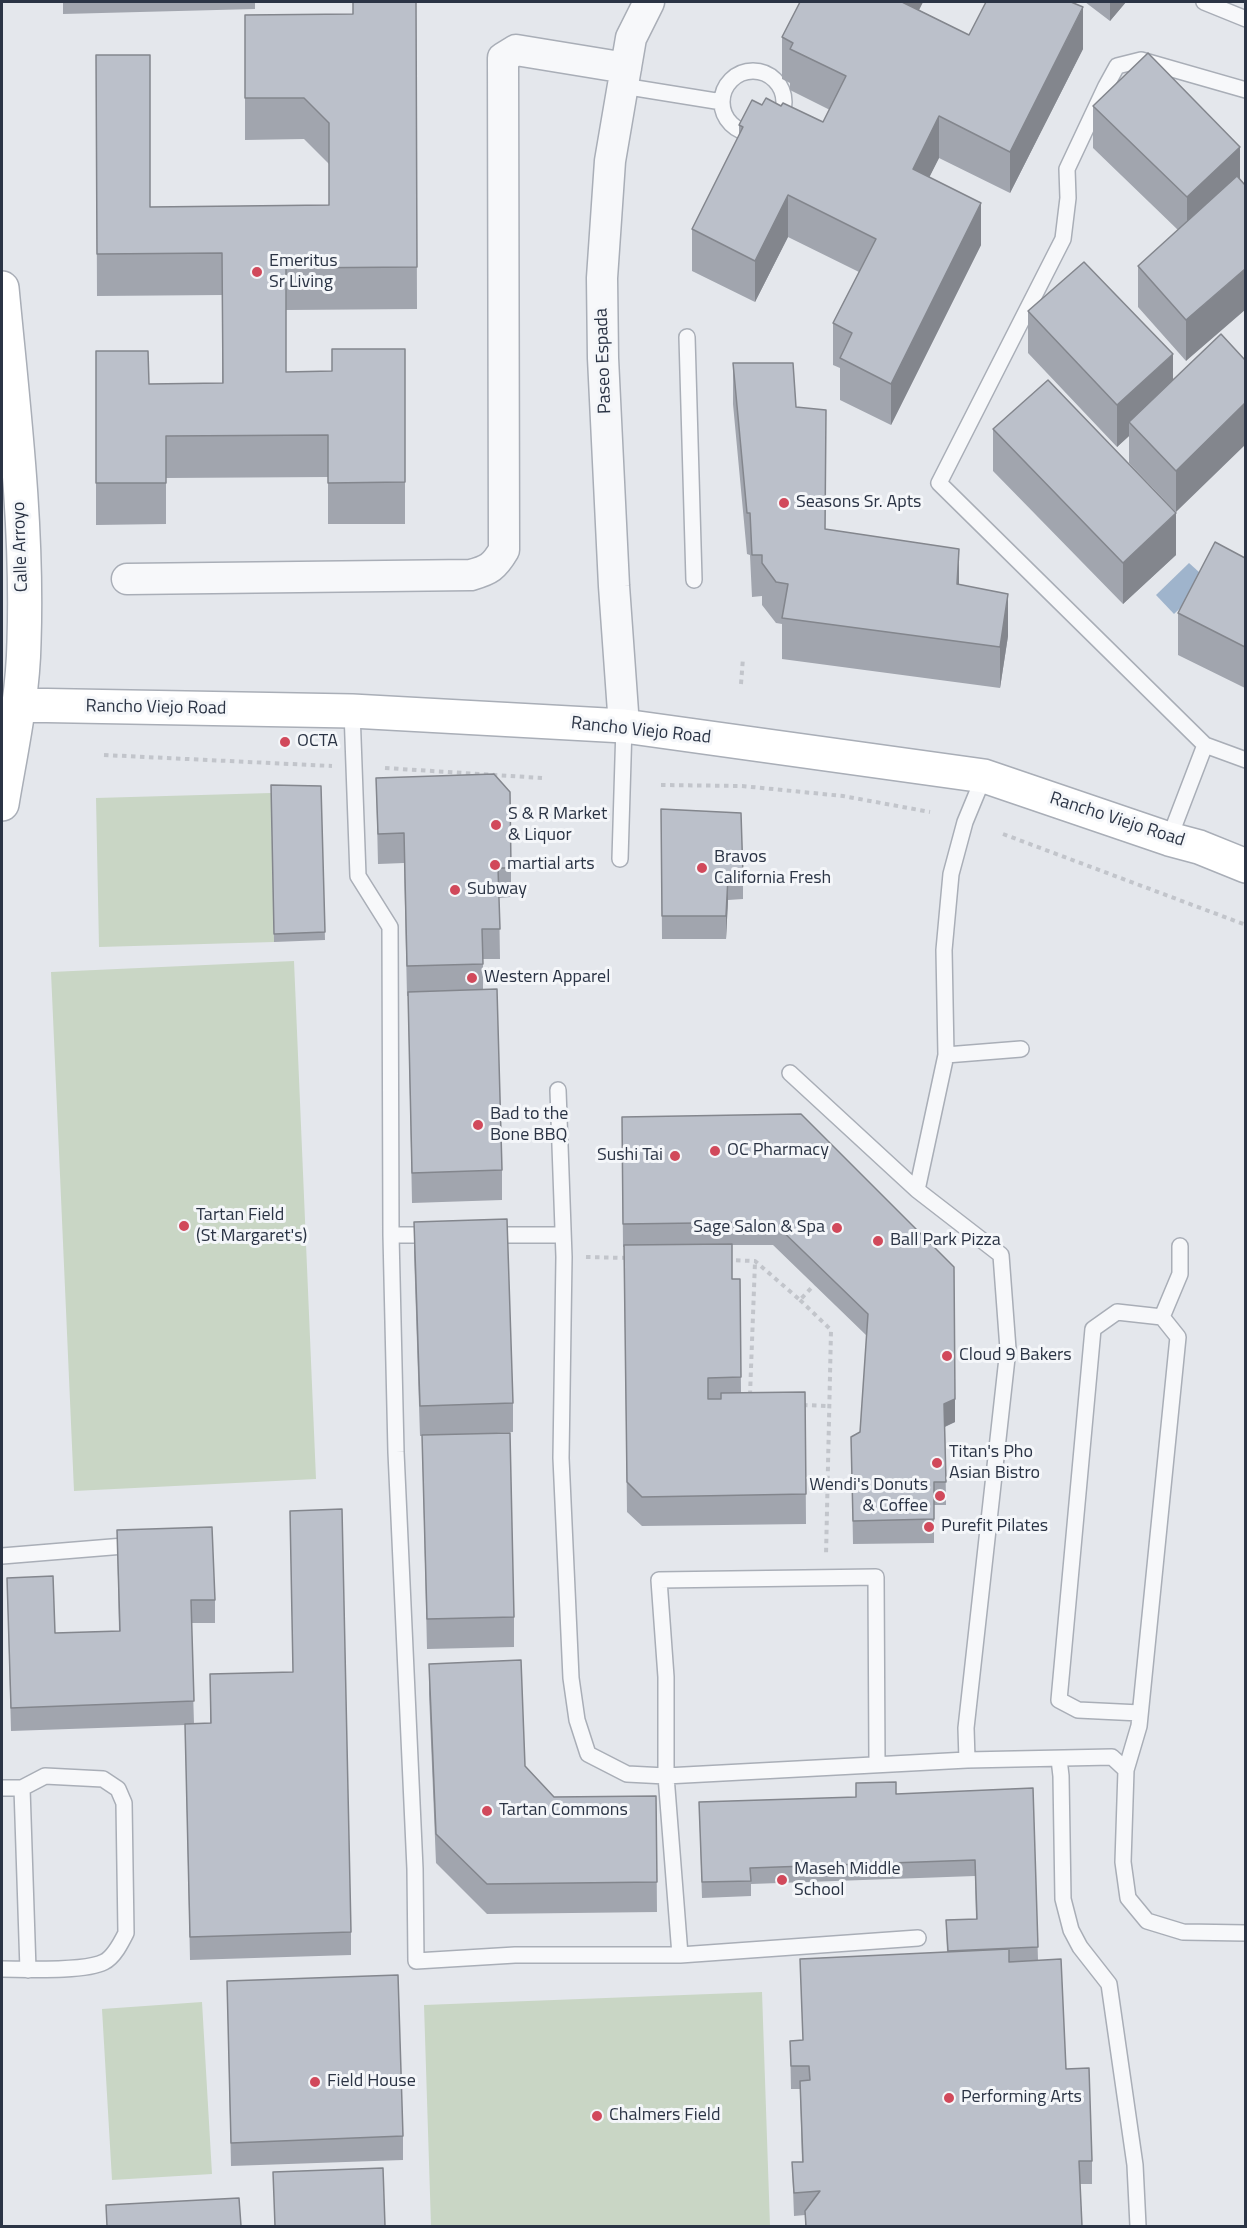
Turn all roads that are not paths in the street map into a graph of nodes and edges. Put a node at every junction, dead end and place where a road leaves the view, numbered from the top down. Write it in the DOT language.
graph roads {
  1 [pos="649,2"];
  2 [pos="1204,2"];
  3 [pos="1245,18"];
  4 [pos="625,77"];
  5 [pos="1245,90"];
  6 [pos="722,102"];
  7 [pos="2,288"];
  8 [pos="687,337"];
  9 [pos="127,579"];
  10 [pos="694,580"];
  11 [pos="20,705"];
  12 [pos="352,711"];
  13 [pos="624,726"];
  14 [pos="1205,745"];
  15 [pos="1245,760"];
  16 [pos="984,776"];
  17 [pos="2,804"];
  18 [pos="1168,839"];
  19 [pos="620,859"];
  20 [pos="1245,866"];
  21 [pos="1021,1049"];
  22 [pos="946,1055"];
  23 [pos="790,1073"];
  24 [pos="558,1090"];
  25 [pos="916,1190"];
  26 [pos="391,1235"];
  27 [pos="448,1235"];
  28 [pos="471,1235"];
  29 [pos="563,1235"];
  30 [pos="1180,1246"];
  31 [pos="1162,1317"];
  32 [pos="150,1544"];
  33 [pos="2,1556"];
  34 [pos="1140,1713"];
  35 [pos="1059,1759"];
  36 [pos="967,1760"];
  37 [pos="877,1764"];
  38 [pos="1126,1770"];
  39 [pos="666,1776"];
  40 [pos="2,1788"];
  41 [pos="22,1788"];
  42 [pos="1245,1933"];
  43 [pos="918,1938"];
  44 [pos="680,1955"];
  45 [pos="2,1969"];
  46 [pos="28,1970"];
  47 [pos="1138,2226"];
  1 -- 4 [label="street, Paseo Espada"];
  2 -- 3 [label="lane"];
  4 -- 6 [label="lane"];
  4 -- 9 [label="street"];
  4 -- 13 [label="street, Paseo Espada"];
  5 -- 14 [label="lane"];
  6 -- 6 [label="lane"];
  7 -- 11 [label="main road, Calle Arroyo"];
  8 -- 10 [label="lane"];
  11 -- 12 [label="main road, Rancho Viejo Road"];
  11 -- 17 [label="main road, Calle Arroyo"];
  12 -- 13 [label="main road, Rancho Viejo Road"];
  12 -- 26 [label="lane"];
  13 -- 16 [label="main road, Rancho Viejo Road"];
  13 -- 19 [label="lane"];
  14 -- 15 [label="lane"];
  14 -- 18 [label="lane"];
  16 -- 18 [label="main road, Rancho Viejo Road"];
  16 -- 22 [label="lane"];
  18 -- 20 [label="main road, Rancho Viejo Road"];
  21 -- 22 [label="lane"];
  22 -- 25 [label="lane"];
  23 -- 25 [label="lane"];
  24 -- 29 [label="lane"];
  25 -- 36 [label="lane"];
  26 -- 27 [label="lane"];
  26 -- 44 [label="lane"];
  28 -- 29 [label="lane"];
  29 -- 39 [label="lane"];
  30 -- 31 [label="lane"];
  31 -- 34 [label="lane"];
  31 -- 34 [label="lane"];
  32 -- 33 [label="lane"];
  34 -- 38 [label="lane"];
  35 -- 36 [label="lane"];
  35 -- 38 [label="lane"];
  35 -- 47 [label="lane"];
  36 -- 37 [label="lane"];
  37 -- 39 [label="lane"];
  37 -- 39 [label="lane"];
  38 -- 42 [label="lane"];
  39 -- 44 [label="lane"];
  40 -- 41 [label="lane"];
  41 -- 46 [label="lane"];
  41 -- 46 [label="lane"];
  43 -- 44 [label="lane"];
  45 -- 46 [label="lane"];
}
